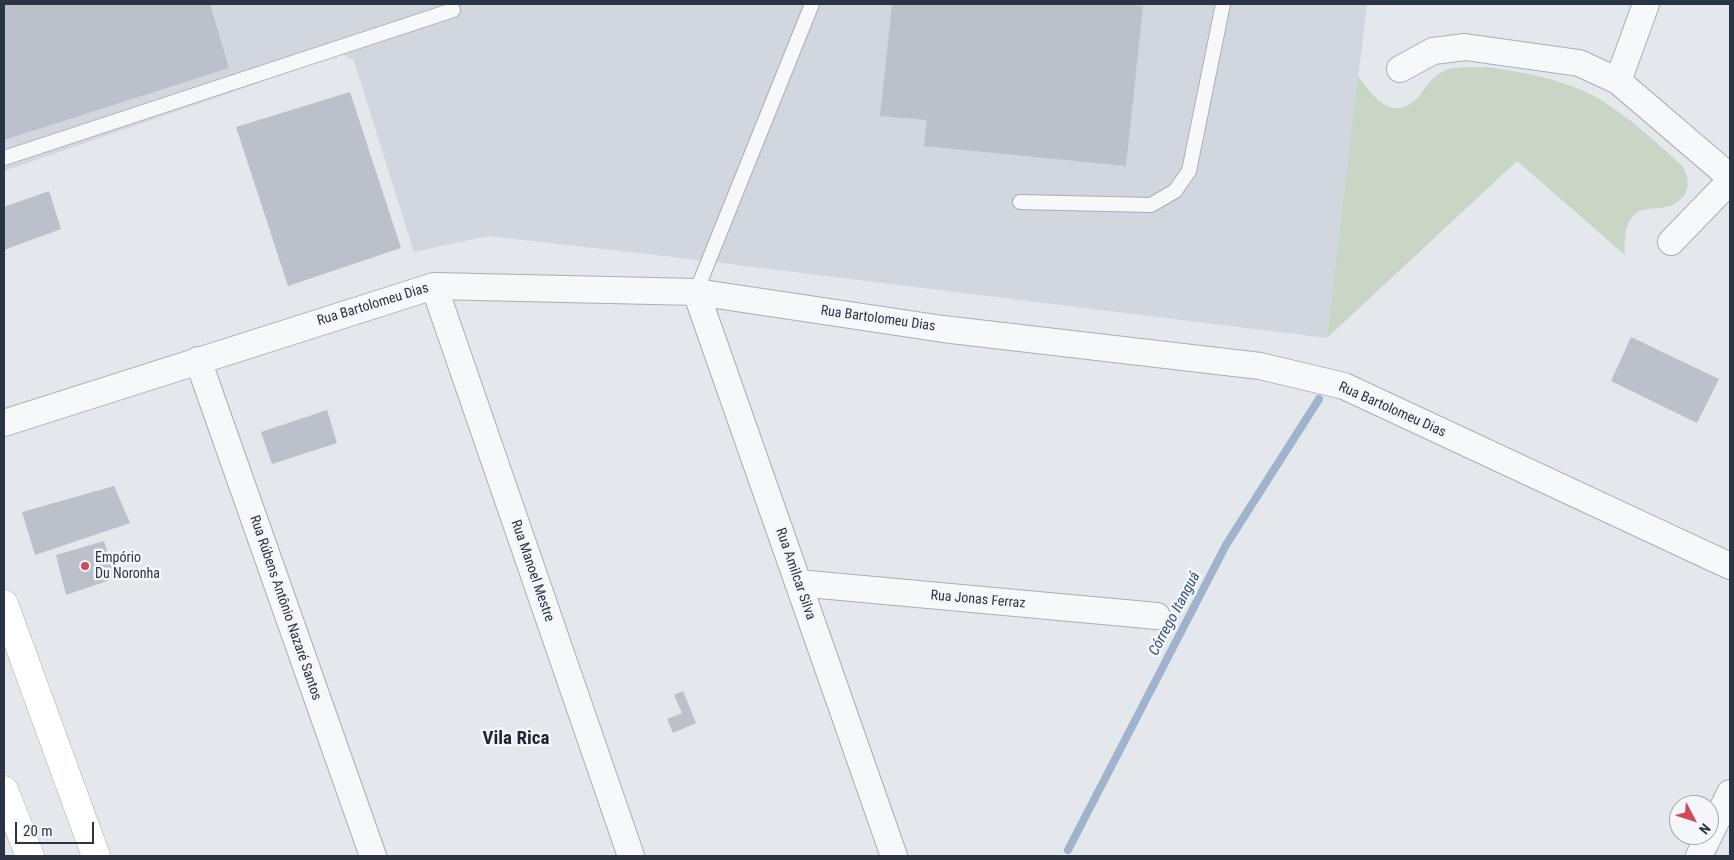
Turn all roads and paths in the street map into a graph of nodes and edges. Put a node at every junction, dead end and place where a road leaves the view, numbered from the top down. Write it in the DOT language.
graph roads {
  1 [pos="812,4"];
  2 [pos="1222,4"];
  3 [pos="1646,4"];
  4 [pos="453,10"];
  5 [pos="1400,69"];
  6 [pos="1618,81"];
  7 [pos="4,158"];
  8 [pos="1730,177"];
  9 [pos="1730,181"];
  10 [pos="1020,202"];
  11 [pos="1671,242"];
  12 [pos="434,286"];
  13 [pos="696,292"];
  14 [pos="198,360"];
  15 [pos="4,423"];
  16 [pos="1730,566"];
  17 [pos="798,583"];
  18 [pos="4,604"];
  19 [pos="1157,616"];
  20 [pos="4,790"];
  21 [pos="1730,793"];
  22 [pos="30,856"];
  23 [pos="96,856"];
  24 [pos="372,856"];
  25 [pos="631,856"];
  26 [pos="894,856"];
  27 [pos="1698,856"];
  1 -- 13 [label="lane"];
  2 -- 10 [label="lane"];
  3 -- 6 [label="street"];
  4 -- 7 [label="lane"];
  5 -- 6 [label="street"];
  6 -- 8 [label="street"];
  9 -- 11 [label="street"];
  12 -- 13 [label="street, Rua Bartolomeu Dias"];
  12 -- 14 [label="street, Rua Bartolomeu Dias"];
  12 -- 25 [label="street, Rua Manoel Mestre"];
  13 -- 16 [label="street, Rua Bartolomeu Dias"];
  13 -- 17 [label="street, Rua Amilcar Silva"];
  14 -- 15 [label="street, Rua Bartolomeu Dias"];
  14 -- 24 [label="street, Rua Rúbens Antônio Nazaré Santos"];
  17 -- 19 [label="street, Rua Jonas Ferraz"];
  17 -- 26 [label="street, Rua Amilcar Silva"];
  18 -- 23 [label="main road"];
  20 -- 22 [label="main road"];
  21 -- 27 [label="street"];
}
